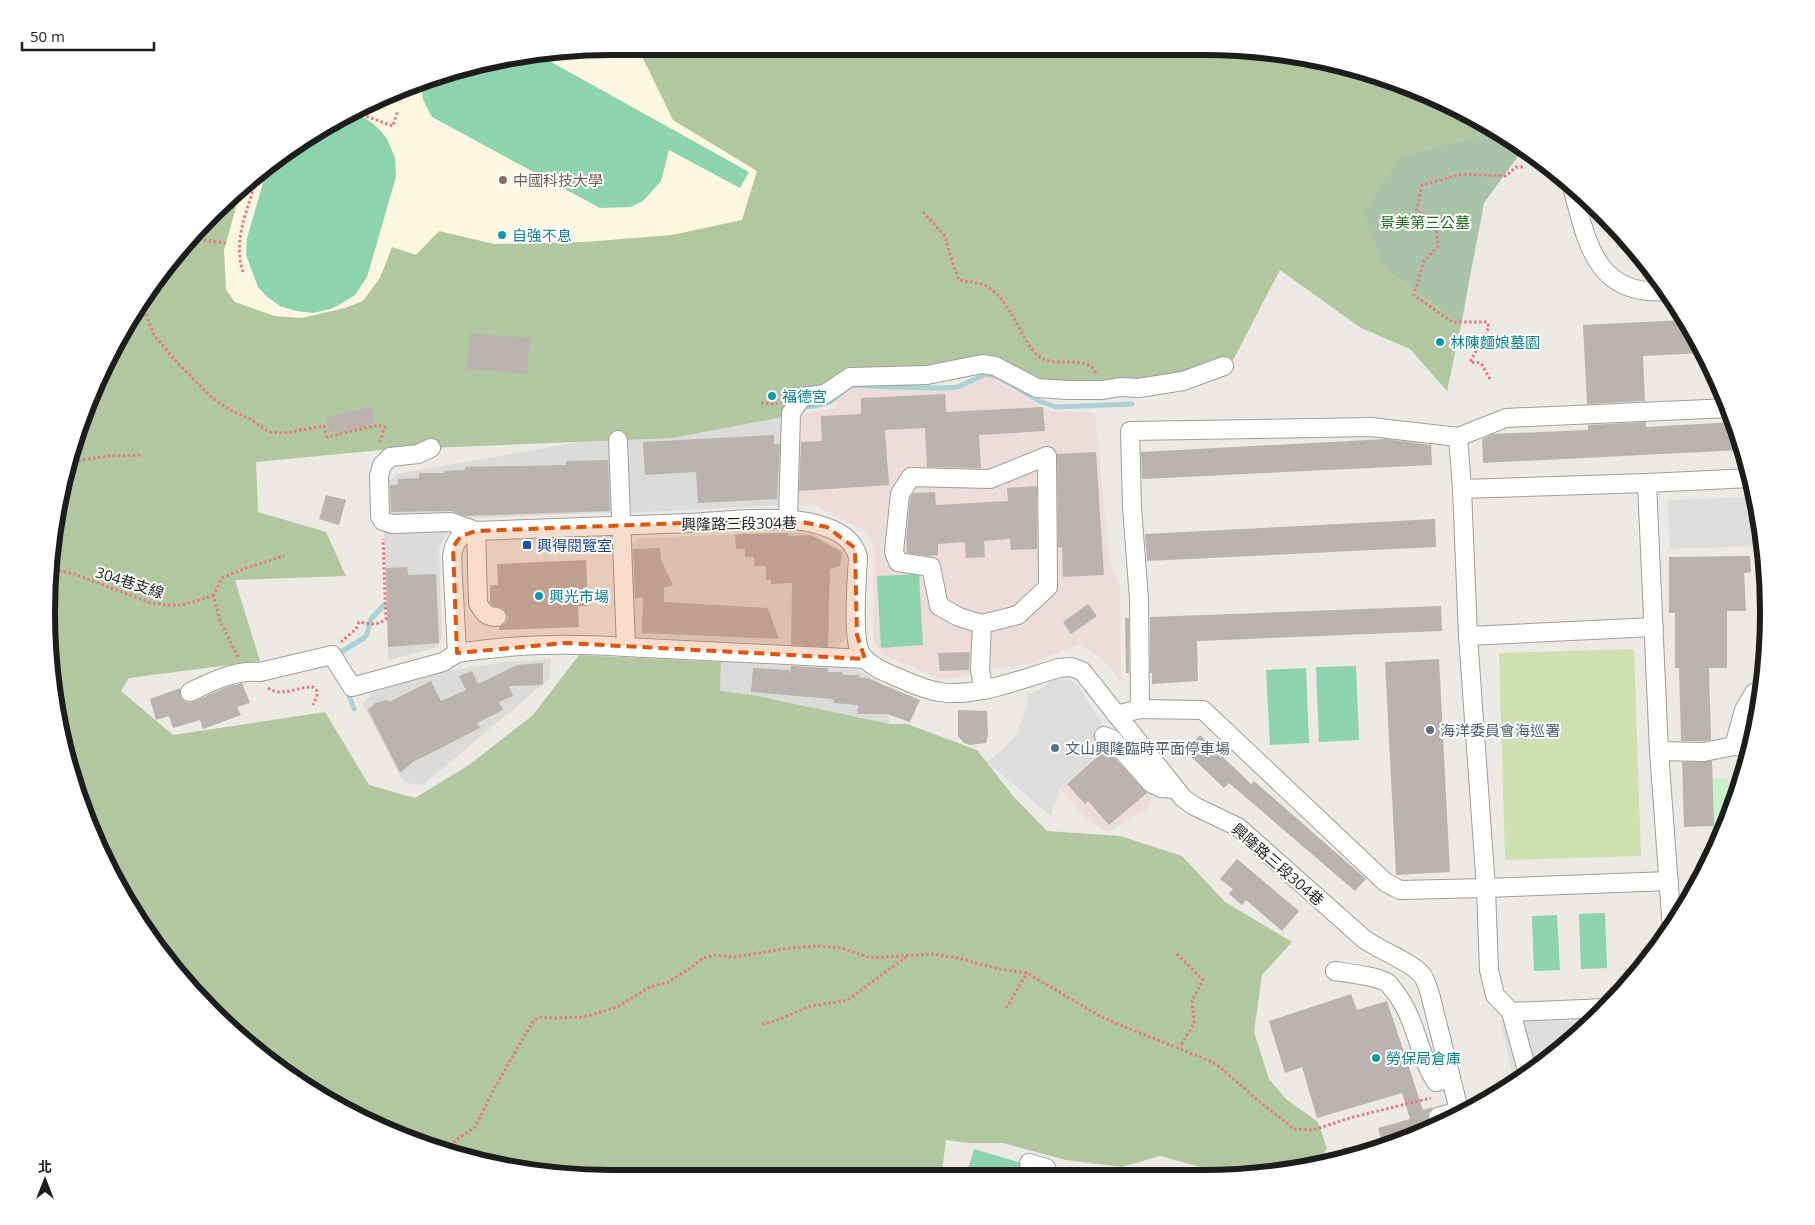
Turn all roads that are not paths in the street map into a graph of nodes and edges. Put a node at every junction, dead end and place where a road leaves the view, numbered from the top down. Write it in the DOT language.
graph roads {
  1 [pos="1575,198"];
  2 [pos="1658,291"];
  3 [pos="1224,366"];
  4 [pos="1721,408"];
  5 [pos="1458,437"];
  6 [pos="618,440"];
  7 [pos="430,448"];
  8 [pos="1743,478"];
  9 [pos="1647,483"];
  10 [pos="1462,489"];
  11 [pos="788,519"];
  12 [pos="621,526"];
  13 [pos="476,531"];
  14 [pos="497,617"];
  15 [pos="982,624"];
  16 [pos="1654,627"];
  17 [pos="1468,636"];
  18 [pos="626,647"];
  19 [pos="468,656"];
  20 [pos="865,659"];
  21 [pos="984,690"];
  22 [pos="190,692"];
  23 [pos="1754,694"];
  24 [pos="1140,709"];
  25 [pos="1116,715"];
  26 [pos="1104,736"];
  27 [pos="1742,747"];
  28 [pos="1659,751"];
  29 [pos="1175,789"];
  30 [pos="1669,881"];
  31 [pos="1486,888"];
  32 [pos="1671,914"];
  33 [pos="1335,971"];
  34 [pos="1595,1008"];
  35 [pos="1511,1012"];
  36 [pos="1526,1066"];
  37 [pos="1452,1078"];
  38 [pos="1459,1107"];
  39 [pos="1442,1116"];
  40 [pos="1438,1117"];
  41 [pos="1029,1162"];
  42 [pos="1045,1170"];
  1 -- 2 [label="street"];
  3 -- 11 [label="street"];
  4 -- 5 [label="street"];
  5 -- 10 [label="street"];
  5 -- 24 [label="street"];
  6 -- 12 [label="street"];
  7 -- 13 [label="street"];
  8 -- 9 [label="street"];
  9 -- 10 [label="street"];
  9 -- 16 [label="street"];
  10 -- 17 [label="street"];
  11 -- 12 [label="street, 興隆路三段304巷"];
  11 -- 20 [label="street, 興隆路三段304巷"];
  12 -- 13 [label="street, 興隆路三段304巷"];
  12 -- 18 [label="street"];
  13 -- 14 [label="street"];
  13 -- 19 [label="street"];
  15 -- 15 [label="street"];
  15 -- 21 [label="street"];
  16 -- 17 [label="street"];
  16 -- 28 [label="street"];
  17 -- 31 [label="street"];
  18 -- 19 [label="street"];
  18 -- 20 [label="street"];
  19 -- 22 [label="street"];
  20 -- 21 [label="street, 興隆路三段304巷"];
  21 -- 25 [label="street, 興隆路三段304巷"];
  23 -- 27 [label="street"];
  24 -- 25 [label="street"];
  24 -- 31 [label="street"];
  25 -- 29 [label="street, 興隆路三段304巷"];
  26 -- 29 [label="street"];
  27 -- 28 [label="street"];
  28 -- 30 [label="street"];
  29 -- 37 [label="street, 興隆路三段304巷"];
  30 -- 31 [label="street"];
  30 -- 32 [label="street"];
  31 -- 35 [label="street"];
  33 -- 37 [label="street"];
  34 -- 35 [label="street"];
  35 -- 36 [label="street"];
  37 -- 38 [label="street, 興隆路三段304巷"];
  39 -- 40 [label="street"];
  41 -- 42 [label="street"];
}
